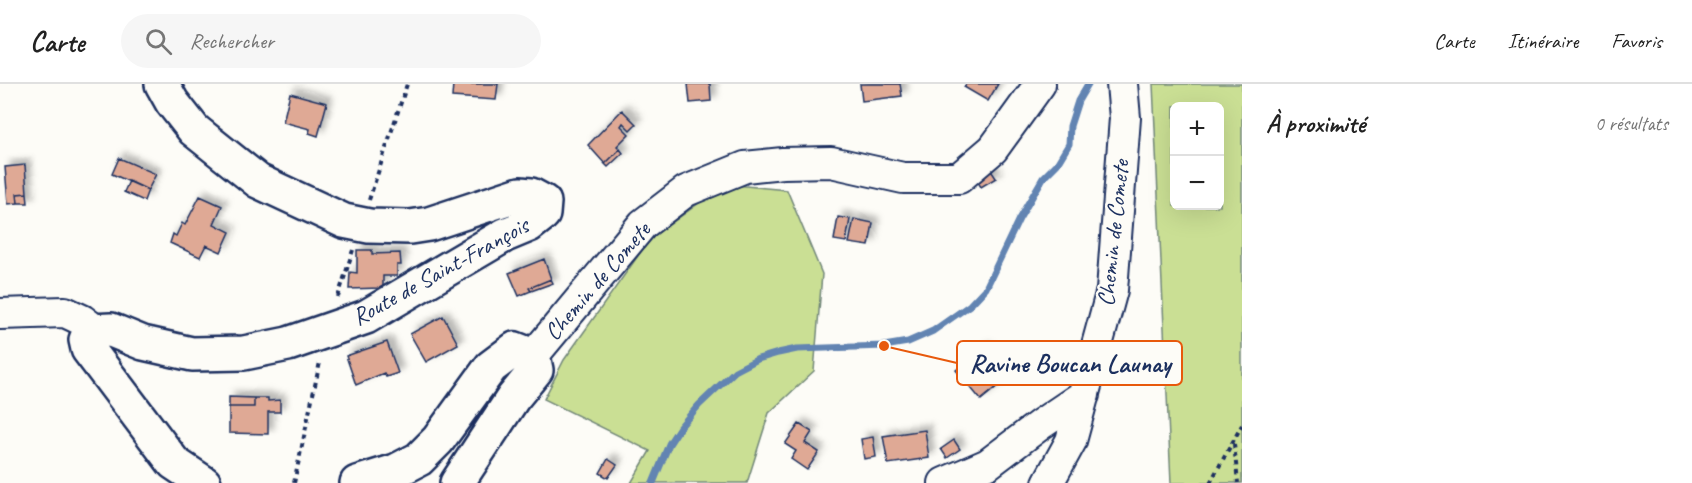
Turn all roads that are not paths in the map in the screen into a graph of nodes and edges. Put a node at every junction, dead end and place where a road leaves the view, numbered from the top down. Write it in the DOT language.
graph roads {
  1 [pos="162,84"];
  2 [pos="1040,84"];
  3 [pos="1122,84"];
  4 [pos="0,314"];
  5 [pos="95,330"];
  6 [pos="532,356"];
  7 [pos="1084,395"];
  8 [pos="204,483"];
  9 [pos="357,483"];
  10 [pos="457,483"];
  11 [pos="944,483"];
  12 [pos="1048,483"];
  1 -- 5 [label="main road, Route de Saint-François"];
  2 -- 6 [label="street, Chemin de Comete"];
  3 -- 7 [label="street, Chemin de Comete"];
  4 -- 5 [label="street"];
  5 -- 8 [label="main road"];
  6 -- 9 [label="main road"];
  6 -- 10 [label="main road"];
  7 -- 11 [label="street"];
  7 -- 12 [label="street, Chemin de Comete"];
}
